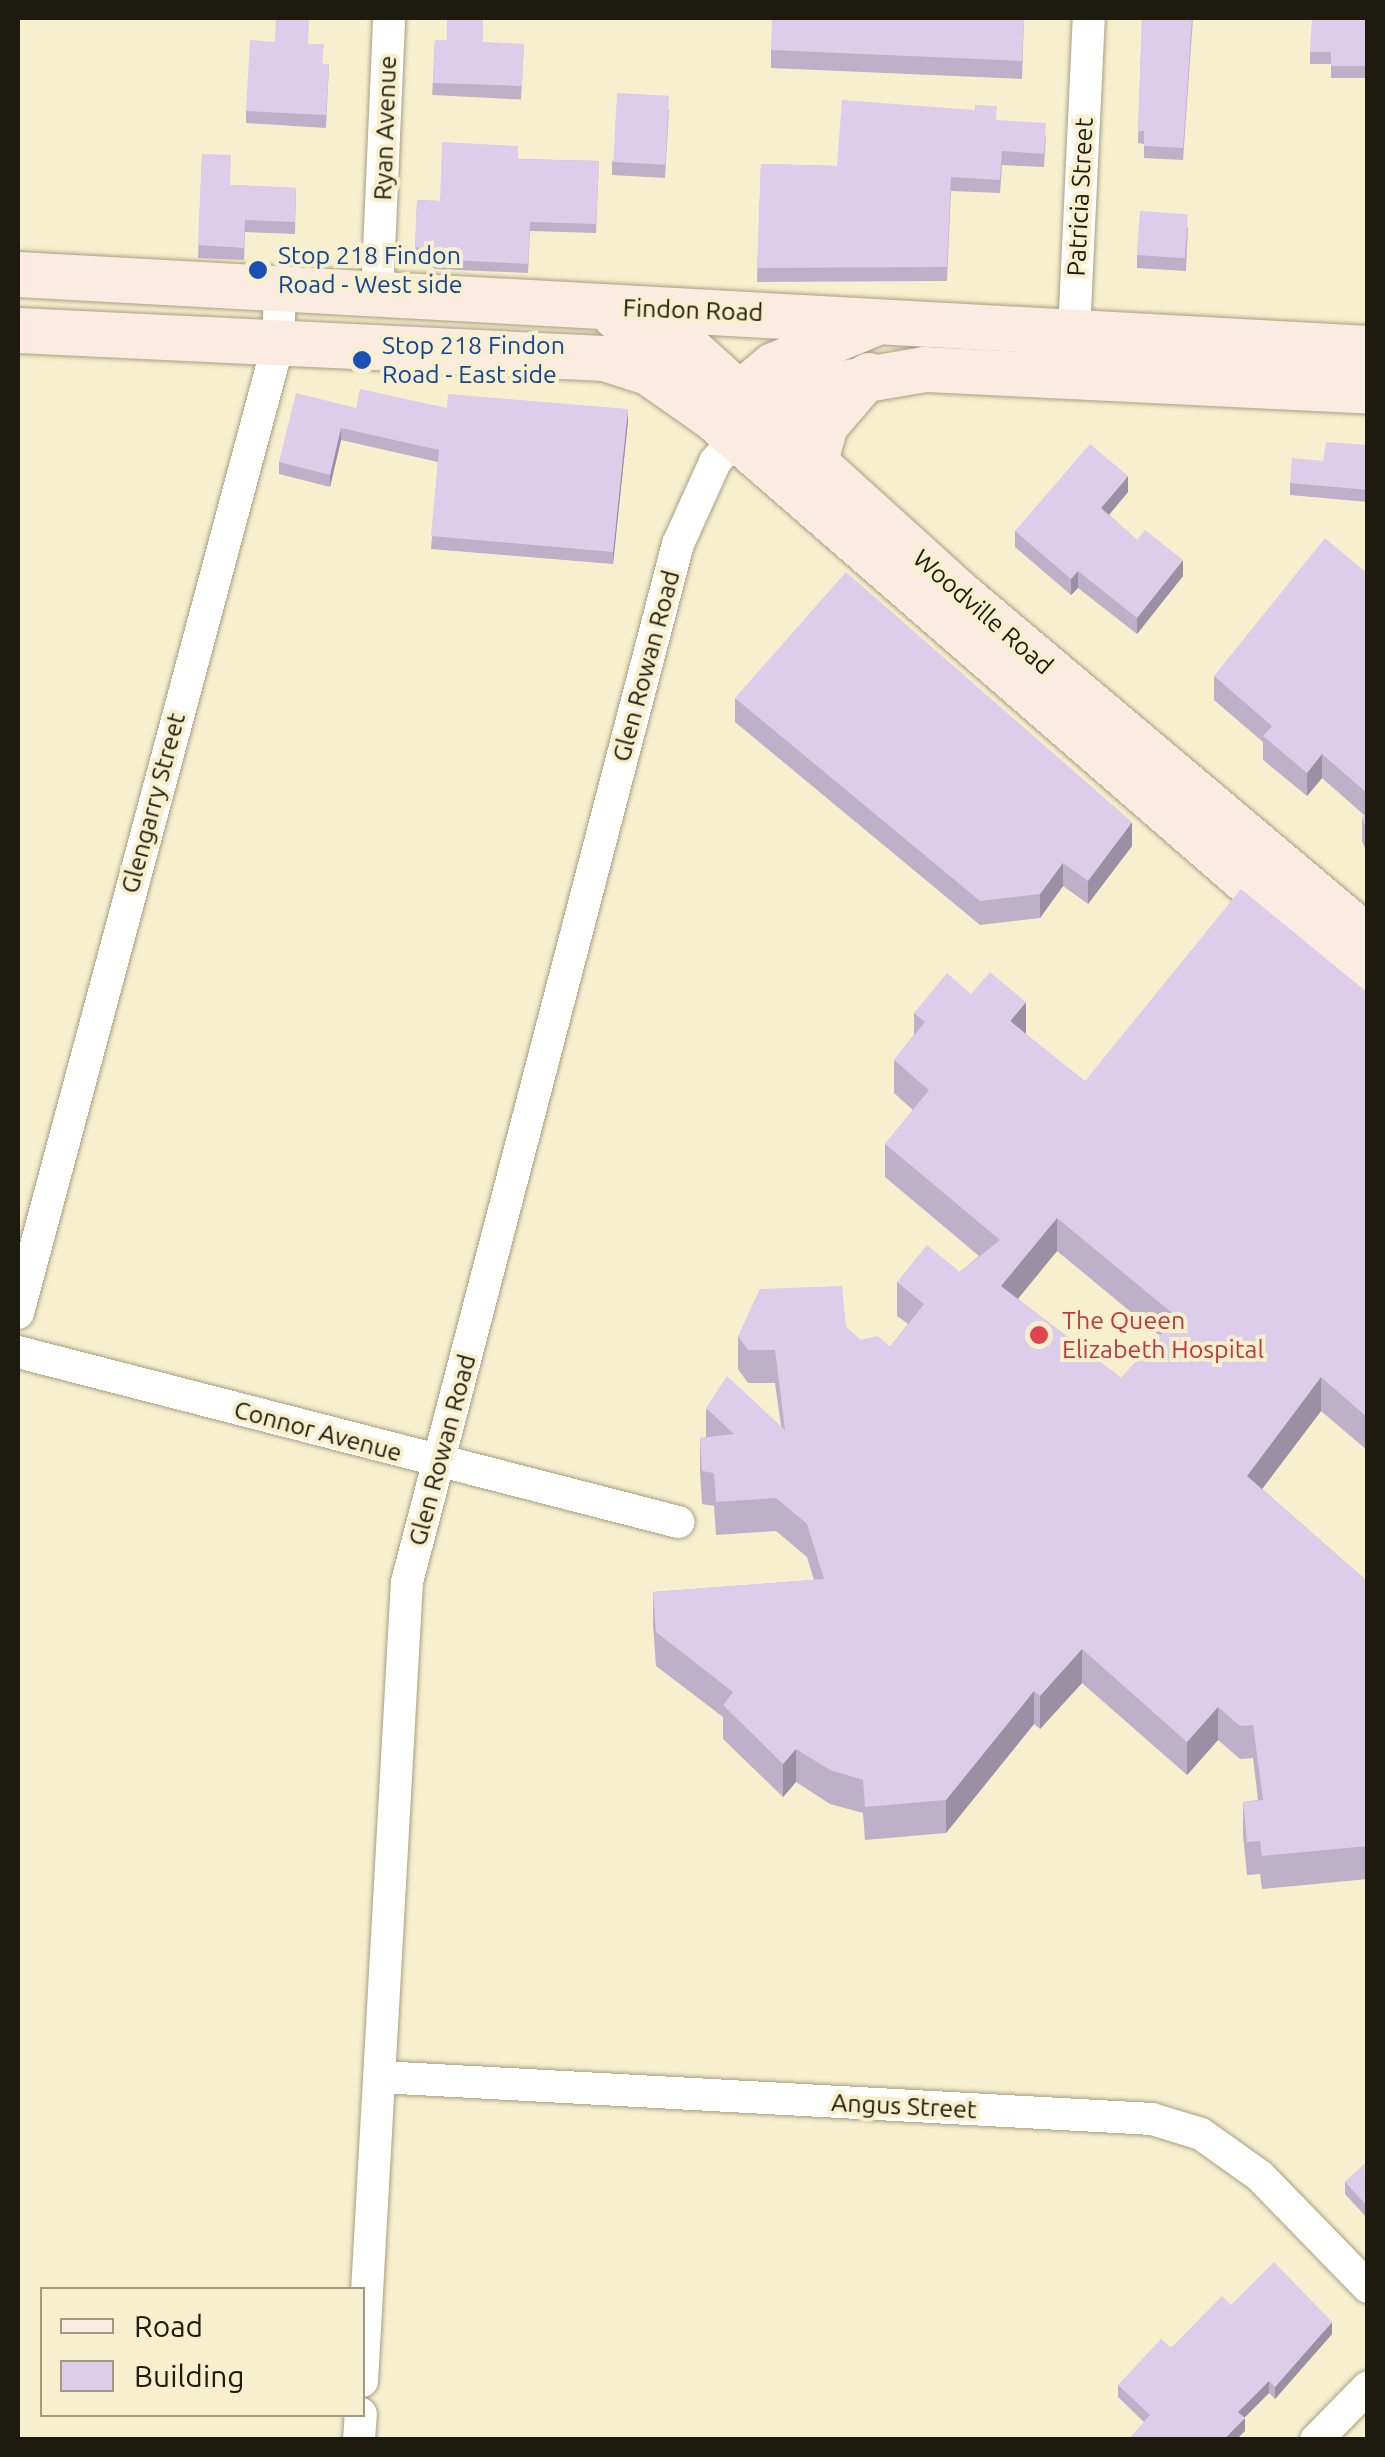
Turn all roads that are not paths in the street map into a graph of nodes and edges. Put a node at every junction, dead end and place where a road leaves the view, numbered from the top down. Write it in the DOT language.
graph roads {
  1 [pos="389,18"];
  2 [pos="1089,18"];
  3 [pos="18,274"];
  4 [pos="280,292"];
  5 [pos="376,298"];
  6 [pos="590,306"];
  7 [pos="874,323"];
  8 [pos="18,330"];
  9 [pos="278,344"];
  10 [pos="1368,348"];
  11 [pos="1073,356"];
  12 [pos="868,374"];
  13 [pos="1368,392"];
  14 [pos="735,416"];
  15 [pos="814,464"];
  16 [pos="1368,938"];
  17 [pos="1368,987"];
  18 [pos="18,1313"];
  19 [pos="18,1352"];
  20 [pos="440,1462"];
  21 [pos="678,1522"];
  22 [pos="380,2077"];
  23 [pos="1368,2287"];
  24 [pos="365,2330"];
  25 [pos="1368,2388"];
  26 [pos="1316,2440"];
  1 -- 5 [label="street, Ryan Avenue"];
  2 -- 11 [label="street, Patricia Street"];
  3 -- 4 [label="main road, Findon Road"];
  4 -- 5 [label="main road, Findon Road"];
  4 -- 9 [label="street, Glengarry Street"];
  5 -- 6 [label="main road, Findon Road"];
  6 -- 7 [label="main road, Findon Road"];
  6 -- 14 [label="main road, Woodville Road"];
  7 -- 11 [label="main road, Findon Road"];
  7 -- 14 [label="main road"];
  8 -- 9 [label="main road"];
  9 -- 14 [label="main road"];
  9 -- 18 [label="street, Glengarry Street"];
  10 -- 11 [label="main road, Findon Road"];
  11 -- 12 [label="main road, Findon Road"];
  11 -- 13 [label="main road, Findon Road"];
  12 -- 14 [label="main road, Findon Road"];
  12 -- 15 [label="main road"];
  14 -- 15 [label="main road, Woodville Road"];
  14 -- 17 [label="main road, Woodville Road"];
  14 -- 20 [label="street, Glen Rowan Road"];
  15 -- 16 [label="main road, Woodville Road"];
  19 -- 20 [label="street, Connor Avenue"];
  20 -- 21 [label="street, Connor Avenue"];
  20 -- 22 [label="street, Glen Rowan Road"];
  22 -- 23 [label="street, Angus Street"];
  22 -- 24 [label="street, Glen Rowan Road"];
  25 -- 26 [label="street"];
}
